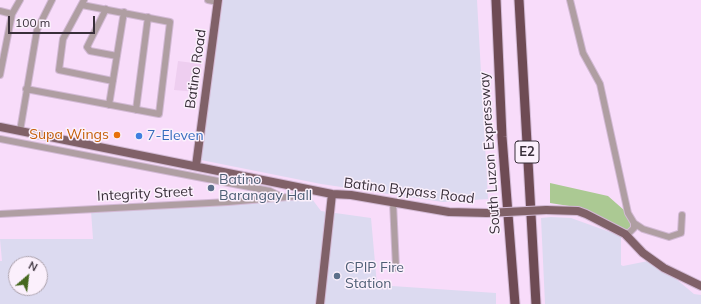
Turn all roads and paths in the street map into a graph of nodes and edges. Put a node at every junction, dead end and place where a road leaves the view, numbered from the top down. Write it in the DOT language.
graph roads {
  1 [pos="20,0"];
  2 [pos="52,0"];
  3 [pos="208,0"];
  4 [pos="496,0"];
  5 [pos="519,0"];
  6 [pos="570,0"];
  7 [pos="218,1"];
  8 [pos="83,2"];
  9 [pos="106,9"];
  10 [pos="0,11"];
  11 [pos="124,12"];
  12 [pos="12,14"];
  13 [pos="148,17"];
  14 [pos="3,35"];
  15 [pos="117,56"];
  16 [pos="1,60"];
  17 [pos="0,75"];
  18 [pos="113,81"];
  19 [pos="26,89"];
  20 [pos="109,105"];
  21 [pos="136,110"];
  22 [pos="0,127"];
  23 [pos="20,131"];
  24 [pos="0,139"];
  25 [pos="196,166"];
  26 [pos="313,190"];
  27 [pos="332,194"];
  28 [pos="283,198"];
  29 [pos="393,202"];
  30 [pos="0,214"];
  31 [pos="682,215"];
  32 [pos="634,223"];
  33 [pos="625,234"];
  34 [pos="396,268"];
  35 [pos="701,286"];
  36 [pos="514,302"];
  37 [pos="320,304"];
  38 [pos="536,304"];
  1 -- 12 [label="street"];
  2 -- 19 [label="street"];
  3 -- 7 [label="street"];
  4 -- 36 [label="highway, South Luzon Expressway / E2"];
  5 -- 38 [label="highway, E2"];
  6 -- 32 [label="street"];
  7 -- 25 [label="main road, Batino Road"];
  8 -- 9 [label="street"];
  8 -- 18 [label="street"];
  9 -- 11 [label="street"];
  9 -- 15 [label="street"];
  10 -- 12 [label="street"];
  11 -- 13 [label="street"];
  11 -- 15 [label="street"];
  12 -- 14 [label="street"];
  13 -- 21 [label="street"];
  13 -- 21 [label="street"];
  14 -- 16 [label="street"];
  15 -- 18 [label="street"];
  16 -- 17 [label="street"];
  18 -- 20 [label="street"];
  19 -- 20 [label="street"];
  19 -- 23 [label="street"];
  20 -- 21 [label="street"];
  22 -- 23 [label="main road, Batino Bypass Road"];
  23 -- 25 [label="main road, Batino Bypass Road"];
  24 -- 28 [label="street"];
  25 -- 26 [label="main road, Batino Bypass Road"];
  26 -- 27 [label="main road, Batino Bypass Road"];
  26 -- 28 [label="street, Integrity Street"];
  27 -- 29 [label="main road, Batino Bypass Road"];
  27 -- 37 [label="main road"];
  28 -- 30 [label="street, Integrity Street"];
  29 -- 33 [label="main road, Batino Bypass Road, bridge"];
  29 -- 34 [label="street"];
  31 -- 32 [label="street"];
  32 -- 33 [label="street"];
  33 -- 35 [label="main road, Batino Bypass Road"];
}
